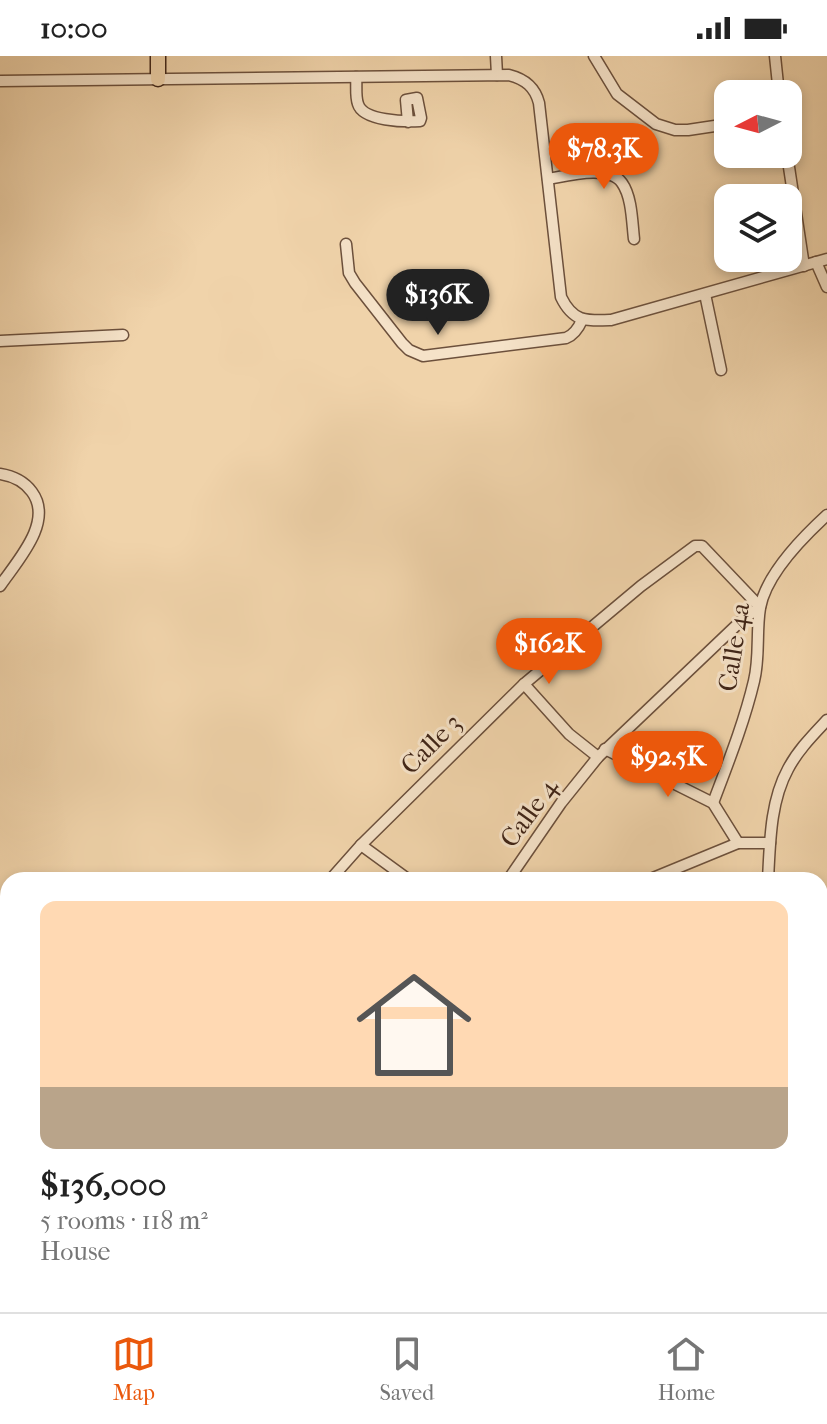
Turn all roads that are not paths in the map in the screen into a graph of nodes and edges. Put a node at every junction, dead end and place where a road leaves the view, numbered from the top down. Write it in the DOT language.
graph roads {
  1 [pos="158,56"];
  2 [pos="496,56"];
  3 [pos="594,56"];
  4 [pos="775,56"];
  5 [pos="497,75"];
  6 [pos="356,77"];
  7 [pos="158,79"];
  8 [pos="778,80"];
  9 [pos="0,81"];
  10 [pos="408,122"];
  11 [pos="714,126"];
  12 [pos="789,168"];
  13 [pos="548,179"];
  14 [pos="634,239"];
  15 [pos="346,244"];
  16 [pos="822,261"];
  17 [pos="804,266"];
  18 [pos="827,287"];
  19 [pos="705,294"];
  20 [pos="582,320"];
  21 [pos="123,335"];
  22 [pos="0,341"];
  23 [pos="721,370"];
  24 [pos="0,474"];
  25 [pos="827,515"];
  26 [pos="0,586"];
  27 [pos="760,607"];
  28 [pos="524,684"];
  29 [pos="827,720"];
  30 [pos="601,753"];
  31 [pos="713,803"];
  32 [pos="738,843"];
  33 [pos="770,843"];
  34 [pos="361,845"];
  35 [pos="340,872"];
  36 [pos="398,872"];
  37 [pos="514,872"];
  38 [pos="667,872"];
  39 [pos="768,872"];
  1 -- 7 [label="main road"];
  2 -- 5 [label="street"];
  3 -- 11 [label="street"];
  4 -- 8 [label="street"];
  5 -- 6 [label="street"];
  5 -- 13 [label="street"];
  6 -- 7 [label="street"];
  6 -- 10 [label="street"];
  7 -- 9 [label="street"];
  12 -- 17 [label="street"];
  13 -- 14 [label="street"];
  13 -- 20 [label="street"];
  15 -- 20 [label="street"];
  16 -- 17 [label="street"];
  16 -- 18 [label="street"];
  17 -- 19 [label="street"];
  19 -- 20 [label="street"];
  19 -- 23 [label="street"];
  21 -- 22 [label="street"];
  24 -- 26 [label="street"];
  25 -- 27 [label="street, Calle 4a"];
  27 -- 28 [label="street, Calle 3"];
  27 -- 30 [label="street, Calle 4"];
  27 -- 31 [label="street, Calle 4a"];
  28 -- 30 [label="street"];
  28 -- 34 [label="street, Calle 3"];
  29 -- 33 [label="street"];
  30 -- 31 [label="street"];
  30 -- 37 [label="street, Calle 4"];
  31 -- 32 [label="street"];
  32 -- 33 [label="street"];
  32 -- 38 [label="street"];
  33 -- 39 [label="street"];
  34 -- 35 [label="street, Calle 3"];
  34 -- 36 [label="street"];
}
